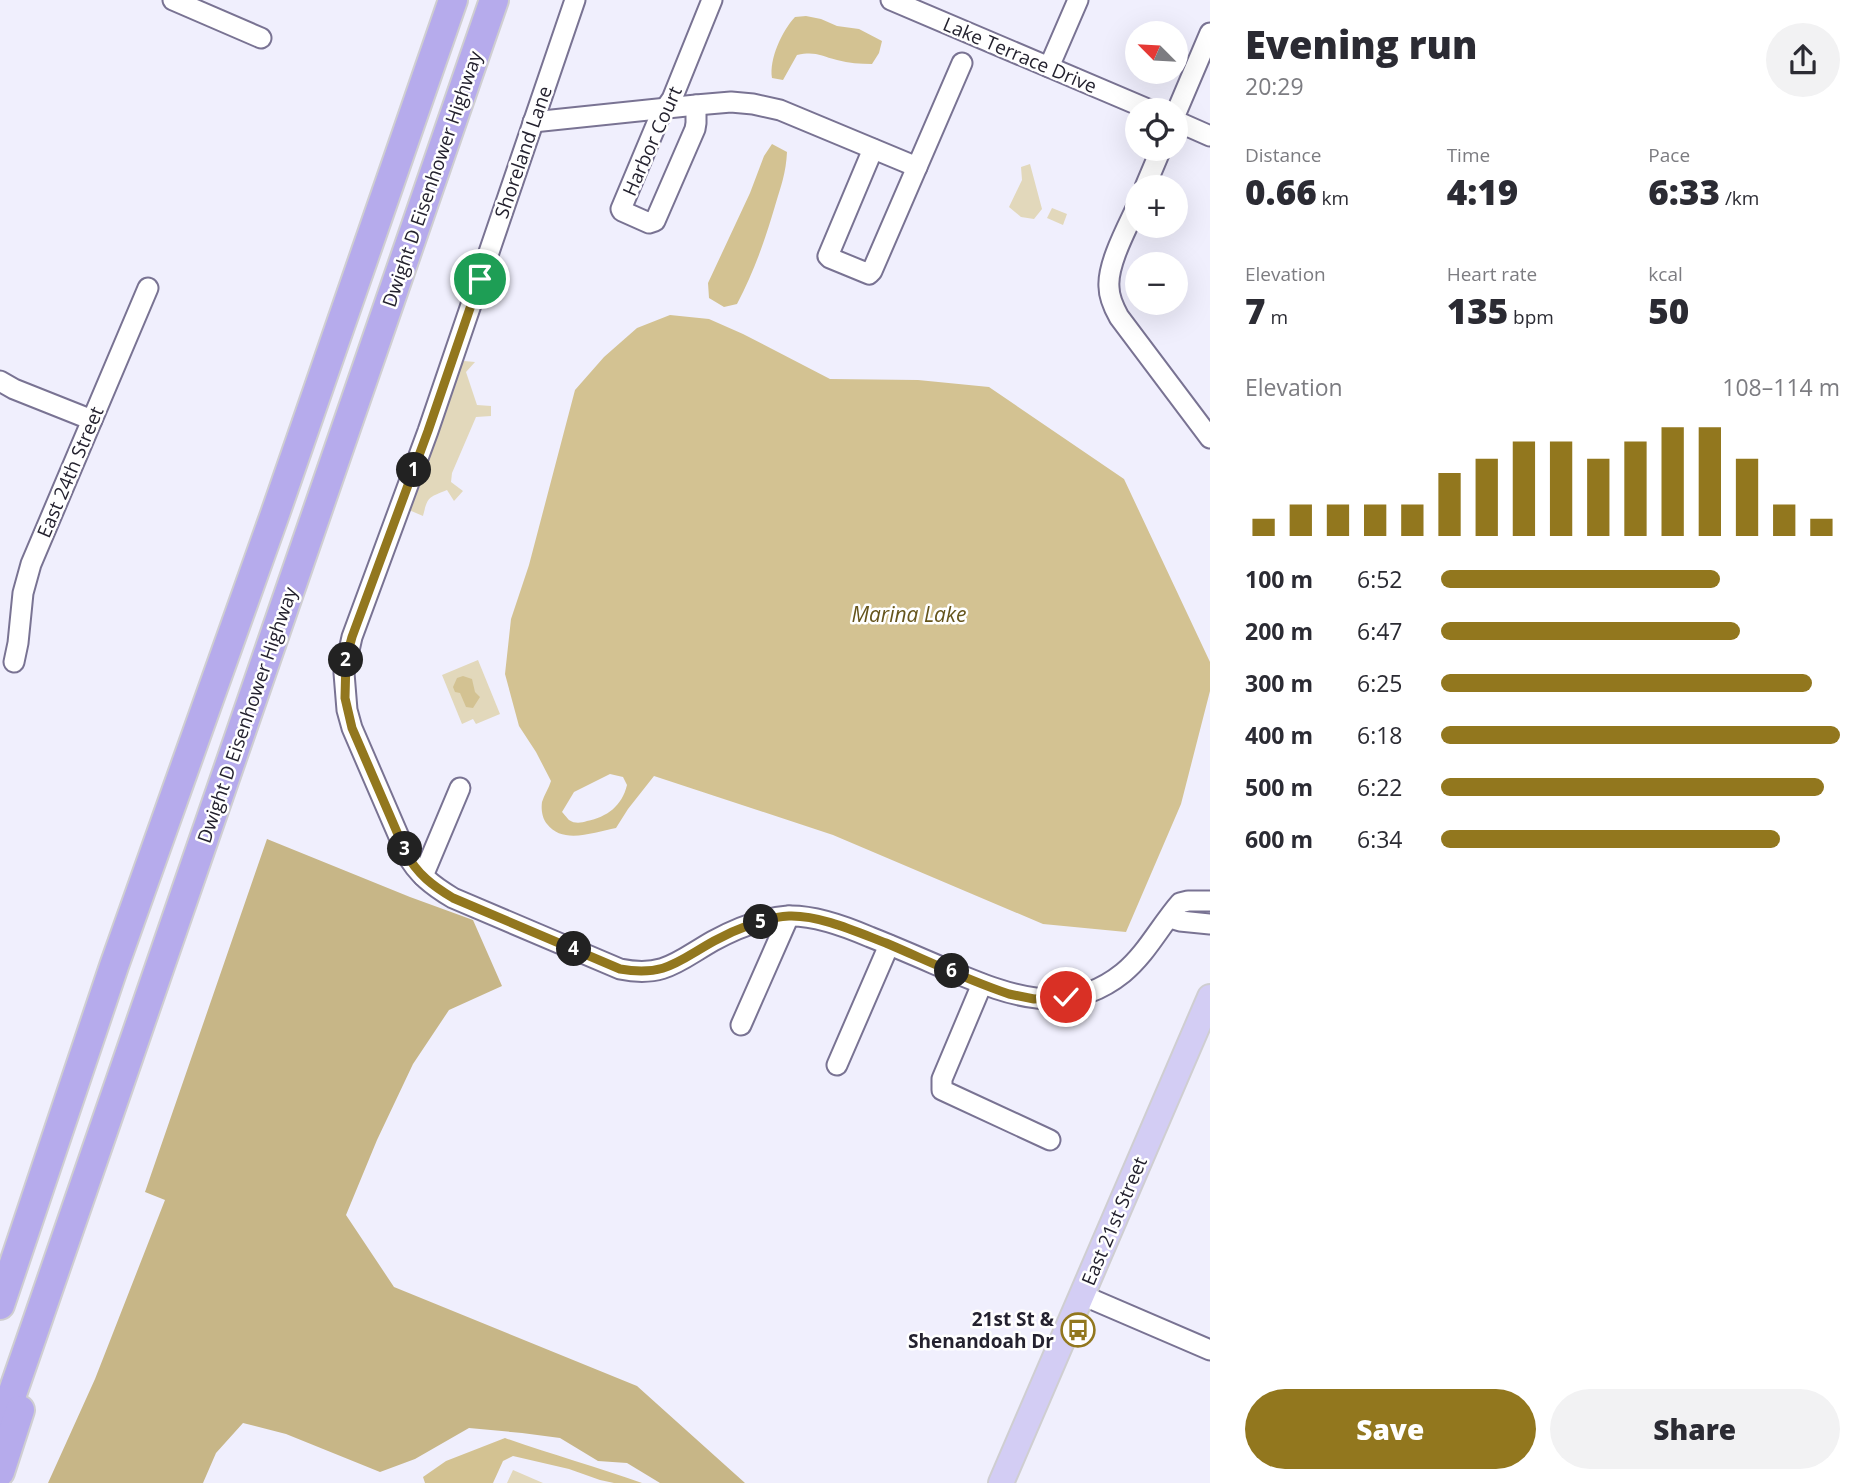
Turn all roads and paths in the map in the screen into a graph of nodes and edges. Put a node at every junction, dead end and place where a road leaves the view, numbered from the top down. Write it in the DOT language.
graph roads {
  1 [pos="173,0"];
  2 [pos="453,0"];
  3 [pos="494,0"];
  4 [pos="575,0"];
  5 [pos="712,0"];
  6 [pos="891,0"];
  7 [pos="1078,0"];
  8 [pos="929,7"];
  9 [pos="1210,33"];
  10 [pos="261,38"];
  11 [pos="962,62"];
  12 [pos="1049,68"];
  13 [pos="1182,98"];
  14 [pos="1125,100"];
  15 [pos="696,105"];
  16 [pos="667,108"];
  17 [pos="533,122"];
  18 [pos="1188,126"];
  19 [pos="1210,136"];
  20 [pos="873,149"];
  21 [pos="917,167"];
  22 [pos="1125,234"];
  23 [pos="148,288"];
  24 [pos="0,381"];
  25 [pos="92,420"];
  26 [pos="1210,438"];
  27 [pos="14,662"];
  28 [pos="460,788"];
  29 [pos="423,877"];
  30 [pos="1210,901"];
  31 [pos="789,916"];
  32 [pos="1170,918"];
  33 [pos="1210,923"];
  34 [pos="889,945"];
  35 [pos="114,966"];
  36 [pos="982,984"];
  37 [pos="1210,997"];
  38 [pos="741,1025"];
  39 [pos="837,1065"];
  40 [pos="112,1105"];
  41 [pos="1050,1140"];
  42 [pos="0,1259"];
  43 [pos="1082,1295"];
  44 [pos="0,1305"];
  45 [pos="1210,1350"];
  46 [pos="0,1429"];
  47 [pos="0,1472"];
  48 [pos="1001,1483"];
  1 -- 10 [label="street"];
  2 -- 35 [label="highway, Dwight D Eisenhower Highway"];
  3 -- 40 [label="highway, Dwight D Eisenhower Highway"];
  4 -- 17 [label="street, Shoreland Lane"];
  5 -- 16 [label="street, Harbor Court"];
  6 -- 8 [label="street, Lake Terrace Drive"];
  7 -- 12 [label="street"];
  8 -- 12 [label="street, Lake Terrace Drive"];
  9 -- 13 [label="street"];
  11 -- 21 [label="street"];
  12 -- 14 [label="street, Lake Terrace Drive"];
  15 -- 16 [label="street"];
  15 -- 16 [label="street, Harbor Court"];
  15 -- 20 [label="street"];
  16 -- 17 [label="street"];
  17 -- 29 [label="street, Shoreland Lane"];
  18 -- 19 [label="street"];
  20 -- 21 [label="street"];
  20 -- 21 [label="street"];
  22 -- 26 [label="street"];
  23 -- 25 [label="street, East 24th Street"];
  24 -- 25 [label="street"];
  25 -- 27 [label="street, East 24th Street"];
  28 -- 29 [label="street"];
  29 -- 31 [label="street"];
  30 -- 32 [label="street"];
  31 -- 34 [label="street"];
  31 -- 38 [label="street"];
  32 -- 33 [label="street"];
  32 -- 36 [label="street"];
  34 -- 36 [label="street"];
  34 -- 39 [label="street"];
  35 -- 42 [label="highway"];
  35 -- 44 [label="highway, Dwight D Eisenhower Highway"];
  36 -- 41 [label="street"];
  37 -- 43 [label="main road, East 21st Street"];
  40 -- 46 [label="highway, Dwight D Eisenhower Highway"];
  40 -- 47 [label="highway"];
  43 -- 45 [label="street"];
  43 -- 48 [label="main road, East 21st Street"];
}
